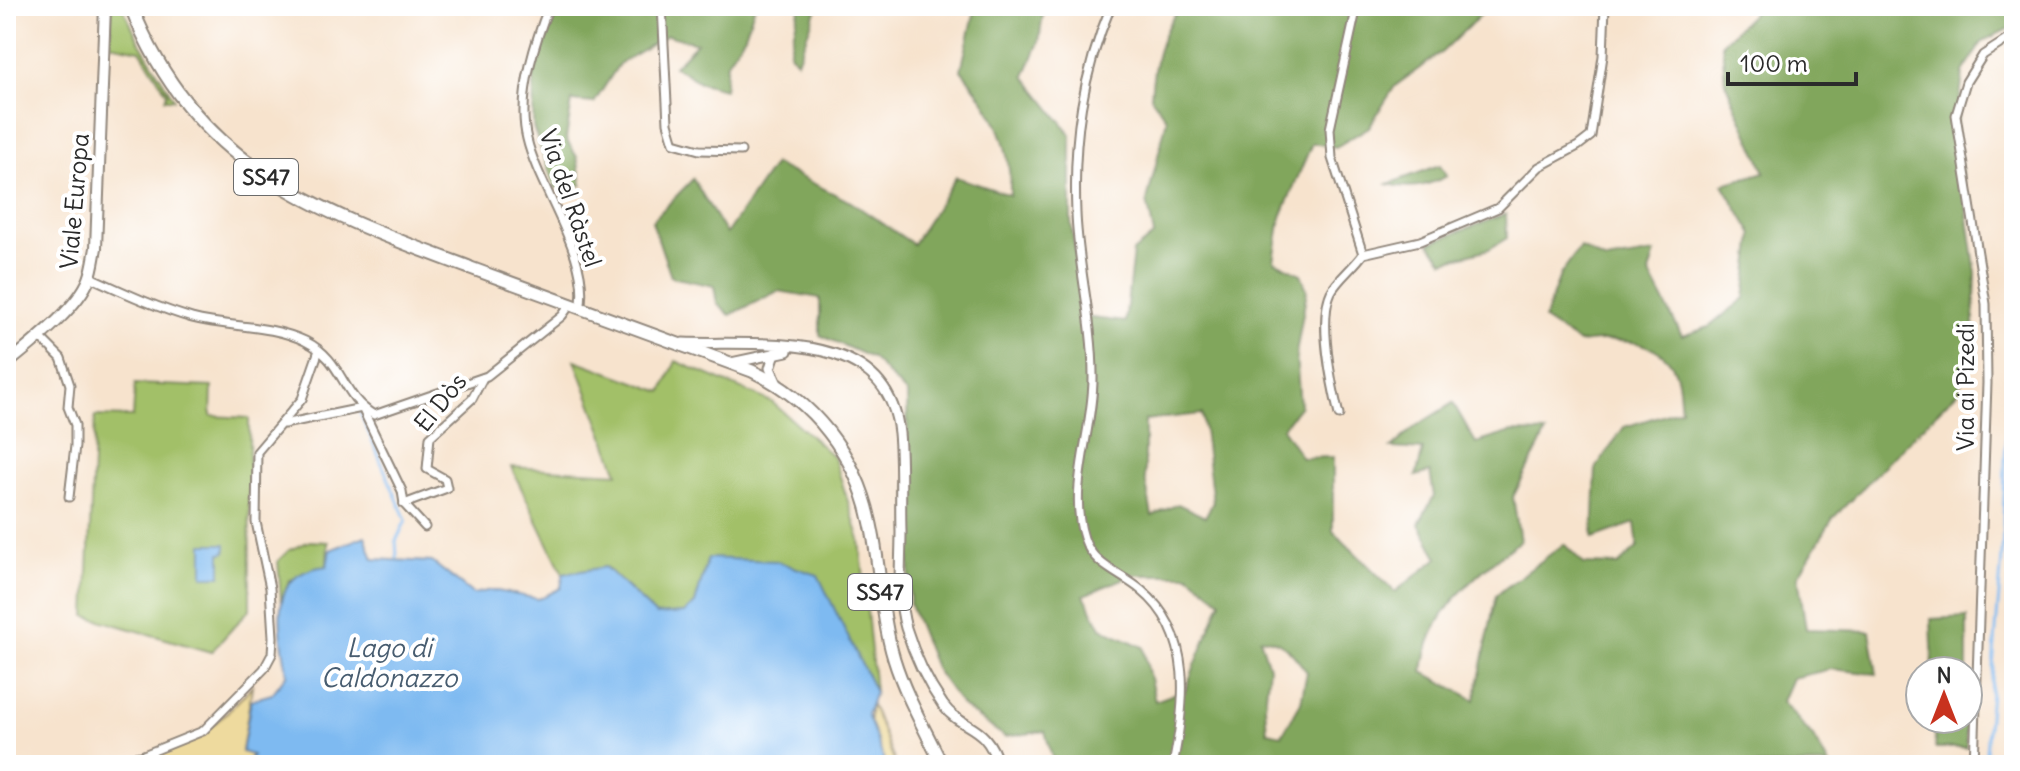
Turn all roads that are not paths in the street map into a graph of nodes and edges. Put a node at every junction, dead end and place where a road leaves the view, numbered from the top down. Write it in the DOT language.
graph roads {
  1 [pos="105,6"];
  2 [pos="131,6"];
  3 [pos="549,6"];
  4 [pos="662,6"];
  5 [pos="1111,6"];
  6 [pos="1357,6"];
  7 [pos="1605,6"];
  8 [pos="2014,35"];
  9 [pos="741,151"];
  10 [pos="1363,254"];
  11 [pos="468,267"];
  12 [pos="90,277"];
  13 [pos="575,307"];
  14 [pos="39,336"];
  15 [pos="674,343"];
  16 [pos="738,345"];
  17 [pos="810,348"];
  18 [pos="319,350"];
  19 [pos="775,353"];
  20 [pos="9,359"];
  21 [pos="729,363"];
  22 [pos="483,378"];
  23 [pos="778,386"];
  24 [pos="362,408"];
  25 [pos="1339,415"];
  26 [pos="284,424"];
  27 [pos="69,497"];
  28 [pos="404,504"];
  29 [pos="425,527"];
  30 [pos="64,765"];
  31 [pos="942,765"];
  32 [pos="998,765"];
  33 [pos="1173,765"];
  34 [pos="1974,765"];
  1 -- 12 [label="main road, Viale Europa"];
  2 -- 11 [label="highway, SS47"];
  3 -- 13 [label="street, Via del Ràstel"];
  4 -- 9 [label="street"];
  5 -- 33 [label="street"];
  6 -- 10 [label="street"];
  7 -- 10 [label="street"];
  8 -- 34 [label="street, Via ai Pizedi"];
  10 -- 25 [label="street"];
  11 -- 13 [label="main road, SS47"];
  12 -- 14 [label="main road, Viale Europa"];
  12 -- 18 [label="street"];
  13 -- 15 [label="main road, SS47"];
  13 -- 22 [label="street"];
  14 -- 20 [label="main road, Viale Europa"];
  14 -- 27 [label="street"];
  15 -- 16 [label="street"];
  15 -- 21 [label="main road, SS47"];
  16 -- 17 [label="street"];
  16 -- 21 [label="street"];
  17 -- 19 [label="street"];
  17 -- 32 [label="street"];
  18 -- 24 [label="street"];
  18 -- 26 [label="street"];
  19 -- 21 [label="street"];
  19 -- 23 [label="street"];
  21 -- 23 [label="main road, SS47"];
  22 -- 24 [label="street"];
  22 -- 28 [label="street, El Dòs"];
  23 -- 31 [label="main road, SS47"];
  24 -- 26 [label="street"];
  24 -- 28 [label="street"];
  26 -- 30 [label="street"];
  28 -- 29 [label="street"];
}
